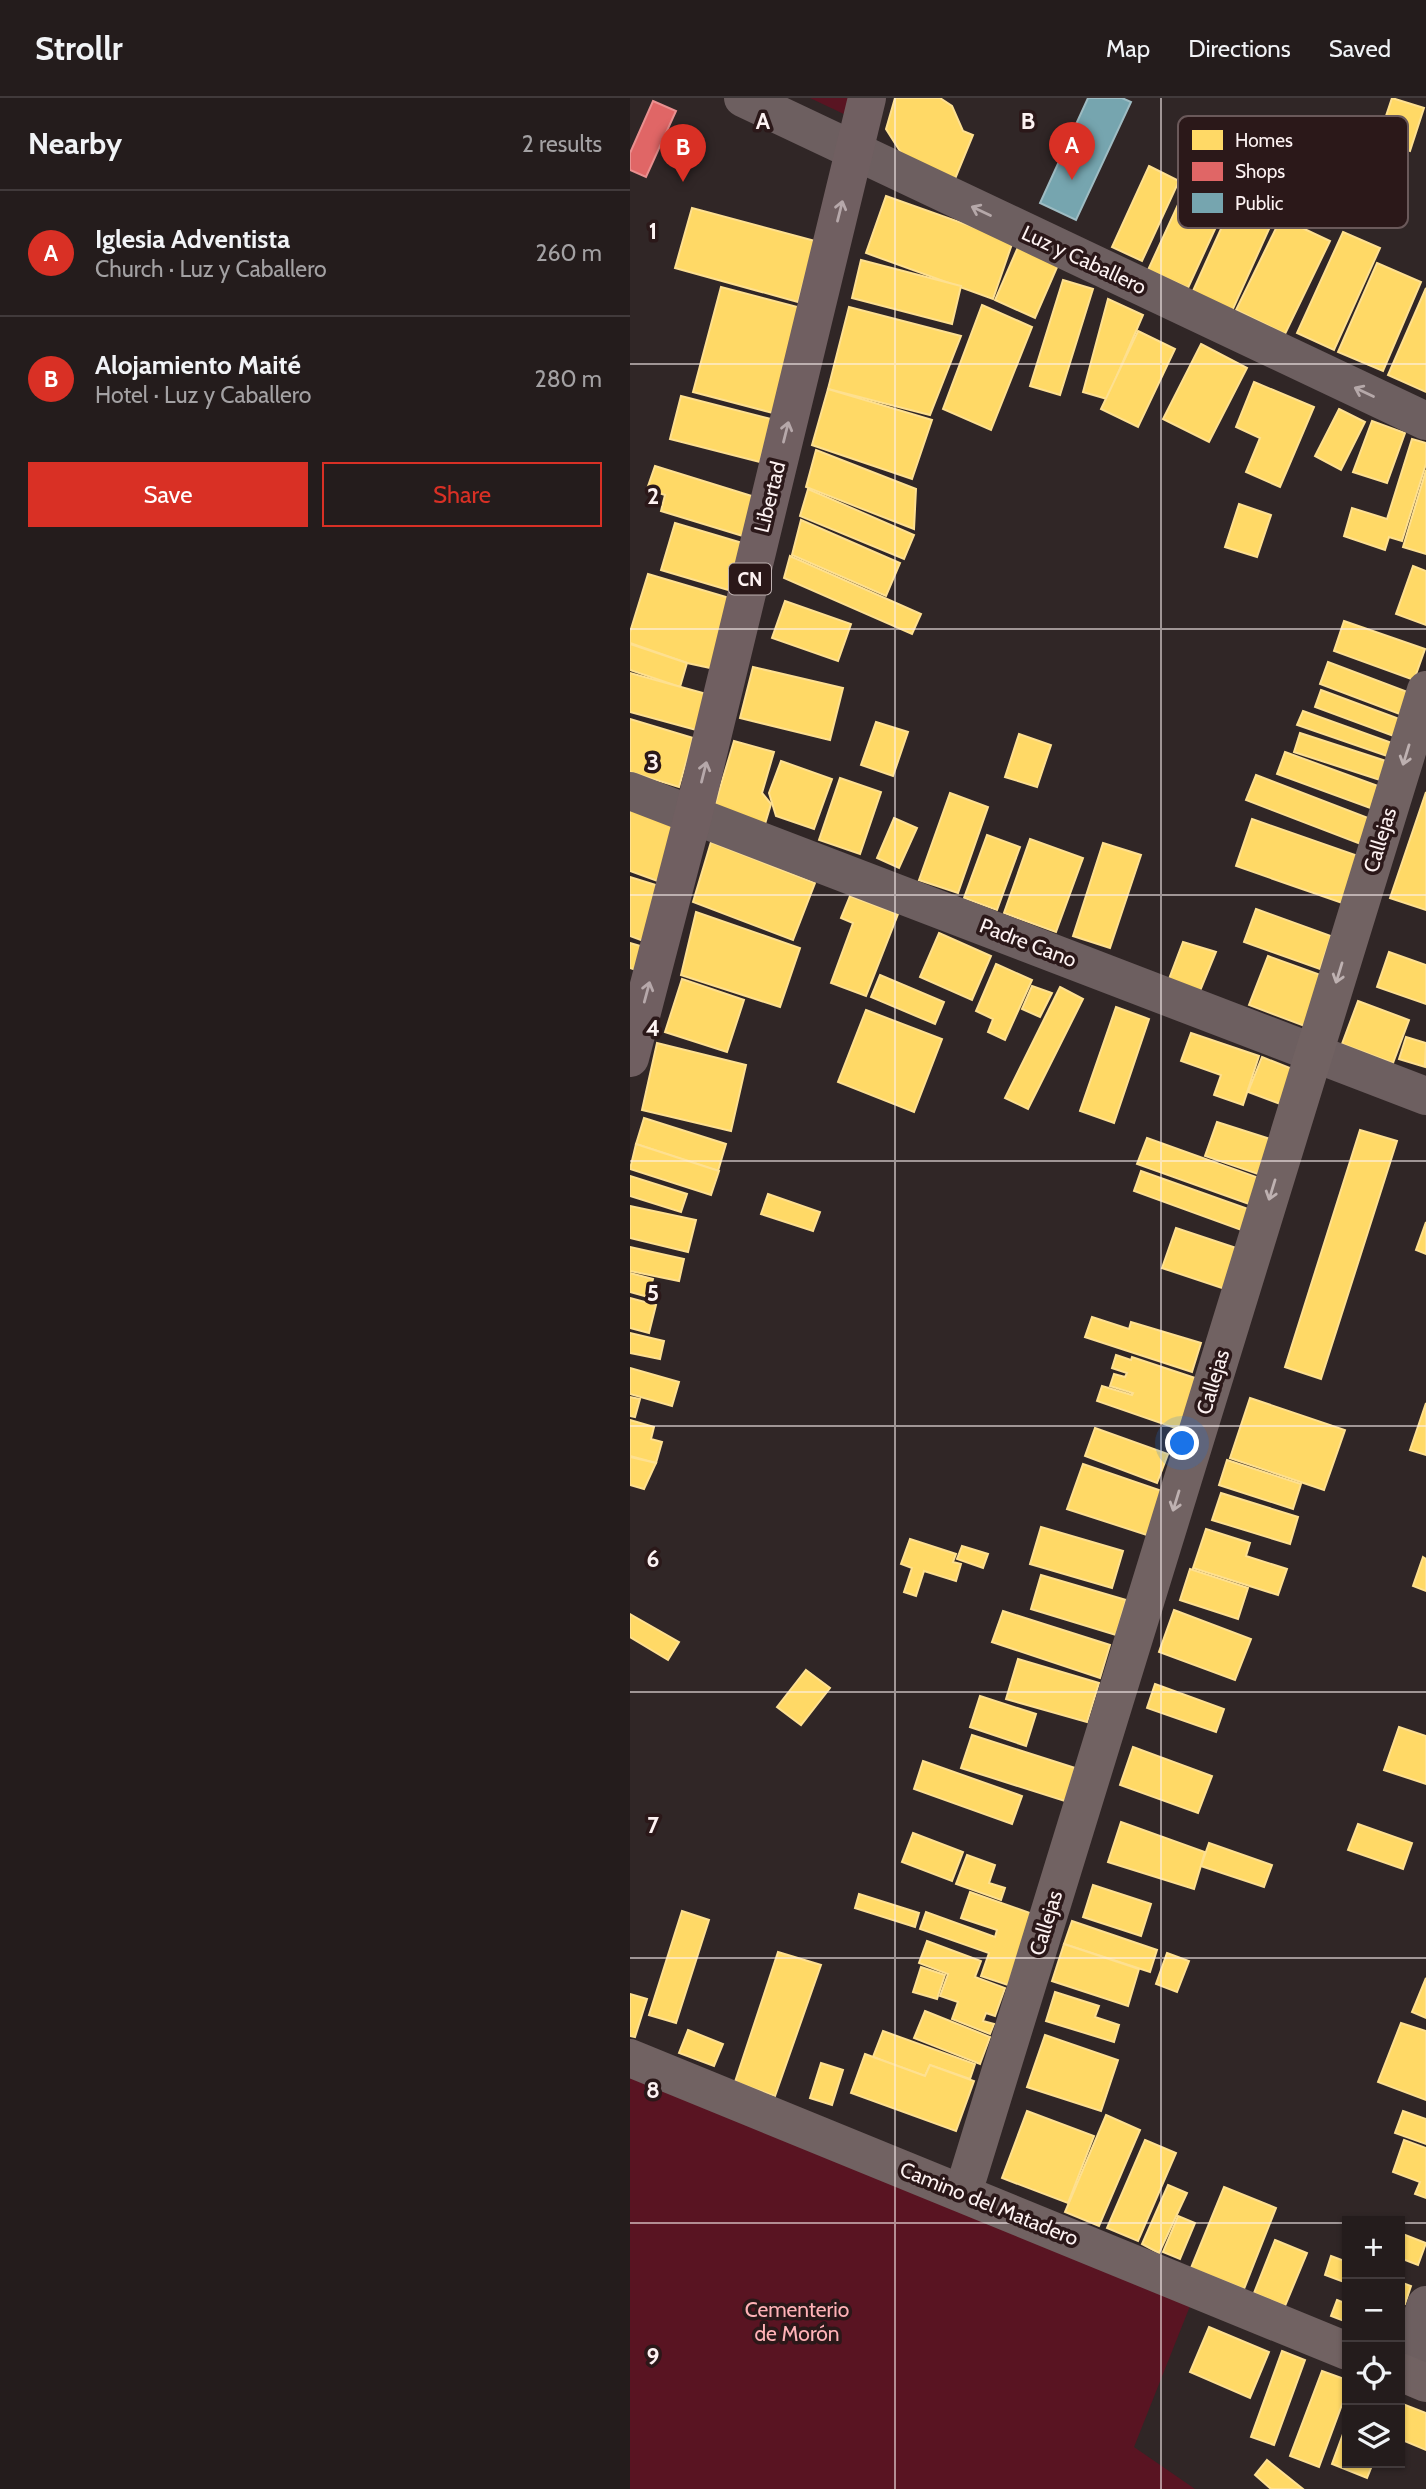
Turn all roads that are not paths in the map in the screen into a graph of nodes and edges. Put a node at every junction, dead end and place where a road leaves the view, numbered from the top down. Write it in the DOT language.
graph roads {
  1 [pos="743,98"];
  2 [pos="867,98"];
  3 [pos="854,152"];
  4 [pos="1426,421"];
  5 [pos="1426,690"];
  6 [pos="630,791"];
  7 [pos="693,816"];
  8 [pos="1314,1052"];
  9 [pos="630,1058"];
  10 [pos="1426,1096"];
  11 [pos="630,2058"];
  12 [pos="963,2193"];
  13 [pos="1426,2305"];
  14 [pos="1342,2349"];
  15 [pos="1410,2376"];
  1 -- 3 [label="street, Luz y Caballero"];
  2 -- 3 [label="main road, Libertad / CN"];
  4 -- 3 [label="street, Luz y Caballero, one-way"];
  7 -- 3 [label="main road, Libertad / CN, one-way"];
  5 -- 8 [label="main road, Callejas, one-way"];
  6 -- 7 [label="street, Padre Cano"];
  7 -- 8 [label="street, Padre Cano"];
  9 -- 7 [label="main road, Libertad / CN, one-way"];
  8 -- 10 [label="street, Padre Cano"];
  8 -- 12 [label="main road, Callejas, one-way"];
  11 -- 12 [label="main road, Camino del Matadero"];
  12 -- 14 [label="main road, Camino del Matadero"];
  13 -- 15 [label="street"];
}
